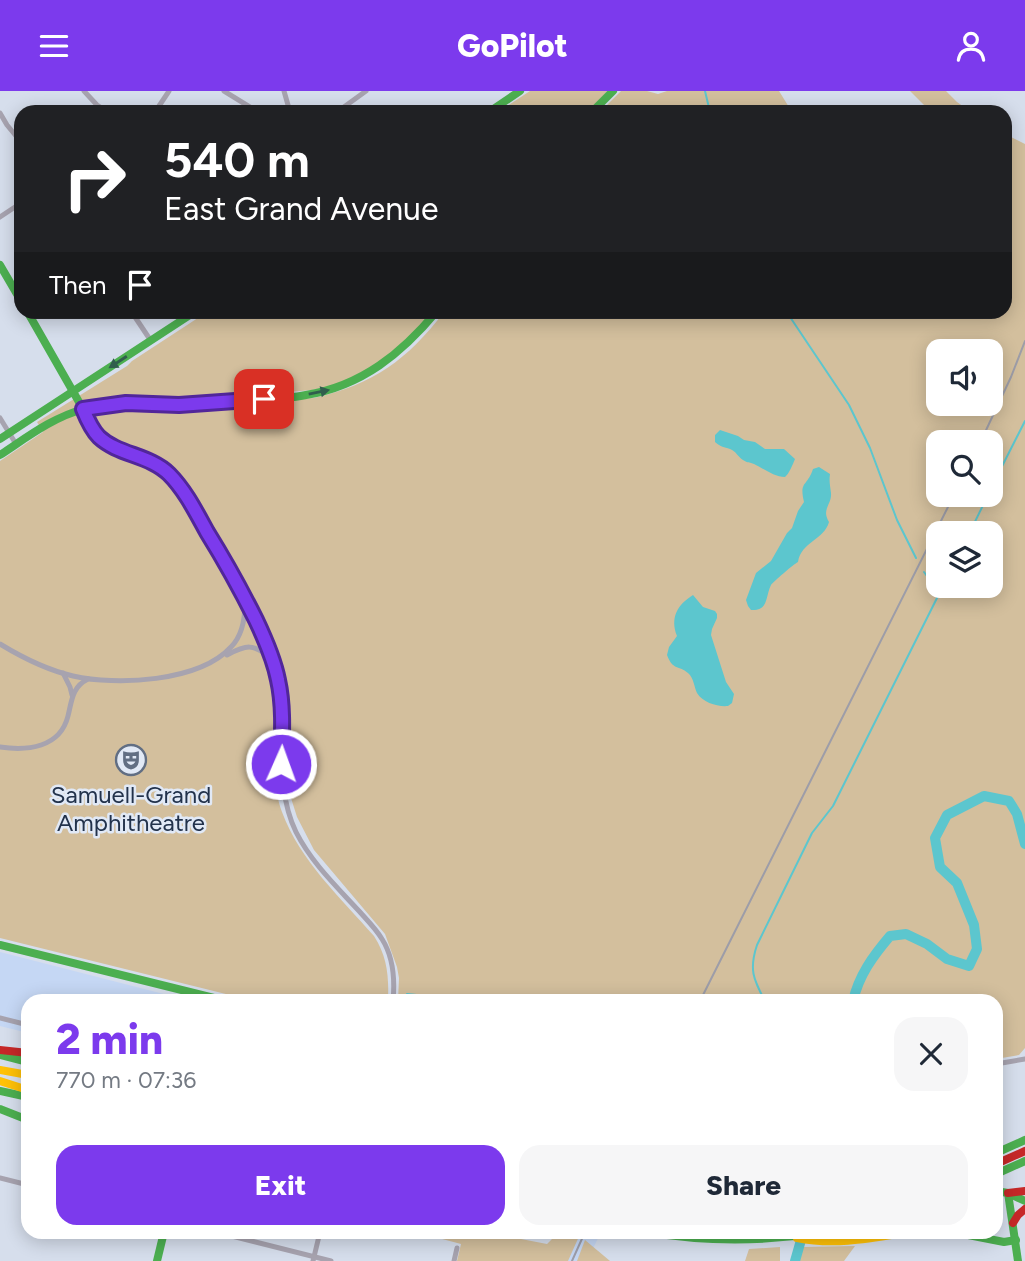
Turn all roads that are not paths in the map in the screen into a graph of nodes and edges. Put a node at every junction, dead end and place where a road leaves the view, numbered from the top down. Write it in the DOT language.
graph roads {
  1 [pos="84,91"];
  2 [pos="224,91"];
  3 [pos="366,91"];
  4 [pos="518,91"];
  5 [pos="613,91"];
  6 [pos="97,105"];
  7 [pos="247,105"];
  8 [pos="347,105"];
  9 [pos="499,105"];
  10 [pos="599,105"];
  11 [pos="0,113"];
  12 [pos="14,134"];
  13 [pos="0,265"];
  14 [pos="14,289"];
  15 [pos="32,319"];
  16 [pos="136,319"];
  17 [pos="184,319"];
  18 [pos="430,319"];
  19 [pos="151,341"];
  20 [pos="73,391"];
  21 [pos="83,409"];
  22 [pos="0,418"];
  23 [pos="9,433"];
  24 [pos="0,439"];
  25 [pos="16,444"];
  26 [pos="0,455"];
  27 [pos="244,597"];
  28 [pos="0,644"];
  29 [pos="218,659"];
  30 [pos="273,660"];
  31 [pos="63,673"];
  32 [pos="88,679"];
  33 [pos="72,695"];
  34 [pos="0,747"];
  35 [pos="0,945"];
  36 [pos="195,994"];
  37 [pos="393,994"];
  38 [pos="0,1018"];
  39 [pos="21,1023"];
  40 [pos="0,1050"];
  41 [pos="21,1052"];
  42 [pos="0,1055"];
  43 [pos="1025,1059"];
  44 [pos="21,1060"];
  45 [pos="1003,1063"];
  46 [pos="0,1070"];
  47 [pos="21,1074"];
  48 [pos="0,1080"];
  49 [pos="21,1086"];
  50 [pos="0,1091"];
  51 [pos="21,1096"];
  52 [pos="0,1109"];
  53 [pos="21,1116"];
  54 [pos="1025,1140"];
  55 [pos="1003,1150"];
  56 [pos="1025,1151"];
  57 [pos="1025,1161"];
  58 [pos="1003,1164"];
  59 [pos="1003,1166"];
  60 [pos="0,1178"];
  61 [pos="21,1183"];
  62 [pos="1025,1191"];
  63 [pos="1003,1192"];
  64 [pos="1008,1193"];
  65 [pos="1025,1201"];
  66 [pos="1025,1209"];
  67 [pos="1013,1223"];
  68 [pos="162,1239"];
  69 [pos="241,1239"];
  70 [pos="318,1239"];
  71 [pos="802,1239"];
  72 [pos="862,1239"];
  73 [pos="989,1239"];
  74 [pos="1016,1240"];
  75 [pos="457,1248"];
  76 [pos="313,1259"];
  77 [pos="157,1261"];
  78 [pos="331,1261"];
  79 [pos="454,1261"];
  80 [pos="1018,1261"];
  1 -- 6 [label="street"];
  2 -- 7 [label="street"];
  3 -- 8 [label="street"];
  4 -- 9 [label="main road"];
  5 -- 10 [label="main road"];
  11 -- 12 [label="street"];
  13 -- 14 [label="main road"];
  15 -- 20 [label="main road"];
  16 -- 19 [label="street"];
  17 -- 19 [label="main road"];
  21 -- 18 [label="main road, one-way"];
  19 -- 20 [label="main road, one-way"];
  20 -- 21 [label="main road"];
  20 -- 23 [label="main road"];
  21 -- 25 [label="main road"];
  21 -- 27 [label="street"];
  22 -- 23 [label="street"];
  23 -- 24 [label="main road"];
  23 -- 25 [label="street"];
  25 -- 26 [label="main road"];
  27 -- 29 [label="street"];
  27 -- 30 [label="street"];
  28 -- 31 [label="street"];
  29 -- 30 [label="street"];
  29 -- 32 [label="street"];
  30 -- 37 [label="street"];
  31 -- 32 [label="street"];
  31 -- 33 [label="street"];
  32 -- 33 [label="street"];
  33 -- 34 [label="street"];
  35 -- 36 [label="main road"];
  38 -- 39 [label="street"];
  40 -- 41 [label="main road"];
  42 -- 44 [label="main road"];
  43 -- 45 [label="street"];
  46 -- 47 [label="main road"];
  48 -- 49 [label="main road"];
  50 -- 51 [label="main road"];
  52 -- 53 [label="main road"];
  54 -- 55 [label="main road"];
  56 -- 58 [label="main road"];
  57 -- 59 [label="main road"];
  60 -- 61 [label="street"];
  62 -- 64 [label="main road"];
  63 -- 64 [label="main road"];
  64 -- 65 [label="main road"];
  64 -- 67 [label="main road"];
  66 -- 67 [label="main road"];
  67 -- 74 [label="main road"];
  68 -- 77 [label="main road"];
  69 -- 76 [label="street"];
  70 -- 76 [label="street"];
  71 -- 72 [label="main road"];
  73 -- 74 [label="main road"];
  74 -- 80 [label="main road"];
  75 -- 79 [label="street"];
  76 -- 78 [label="street"];
}
